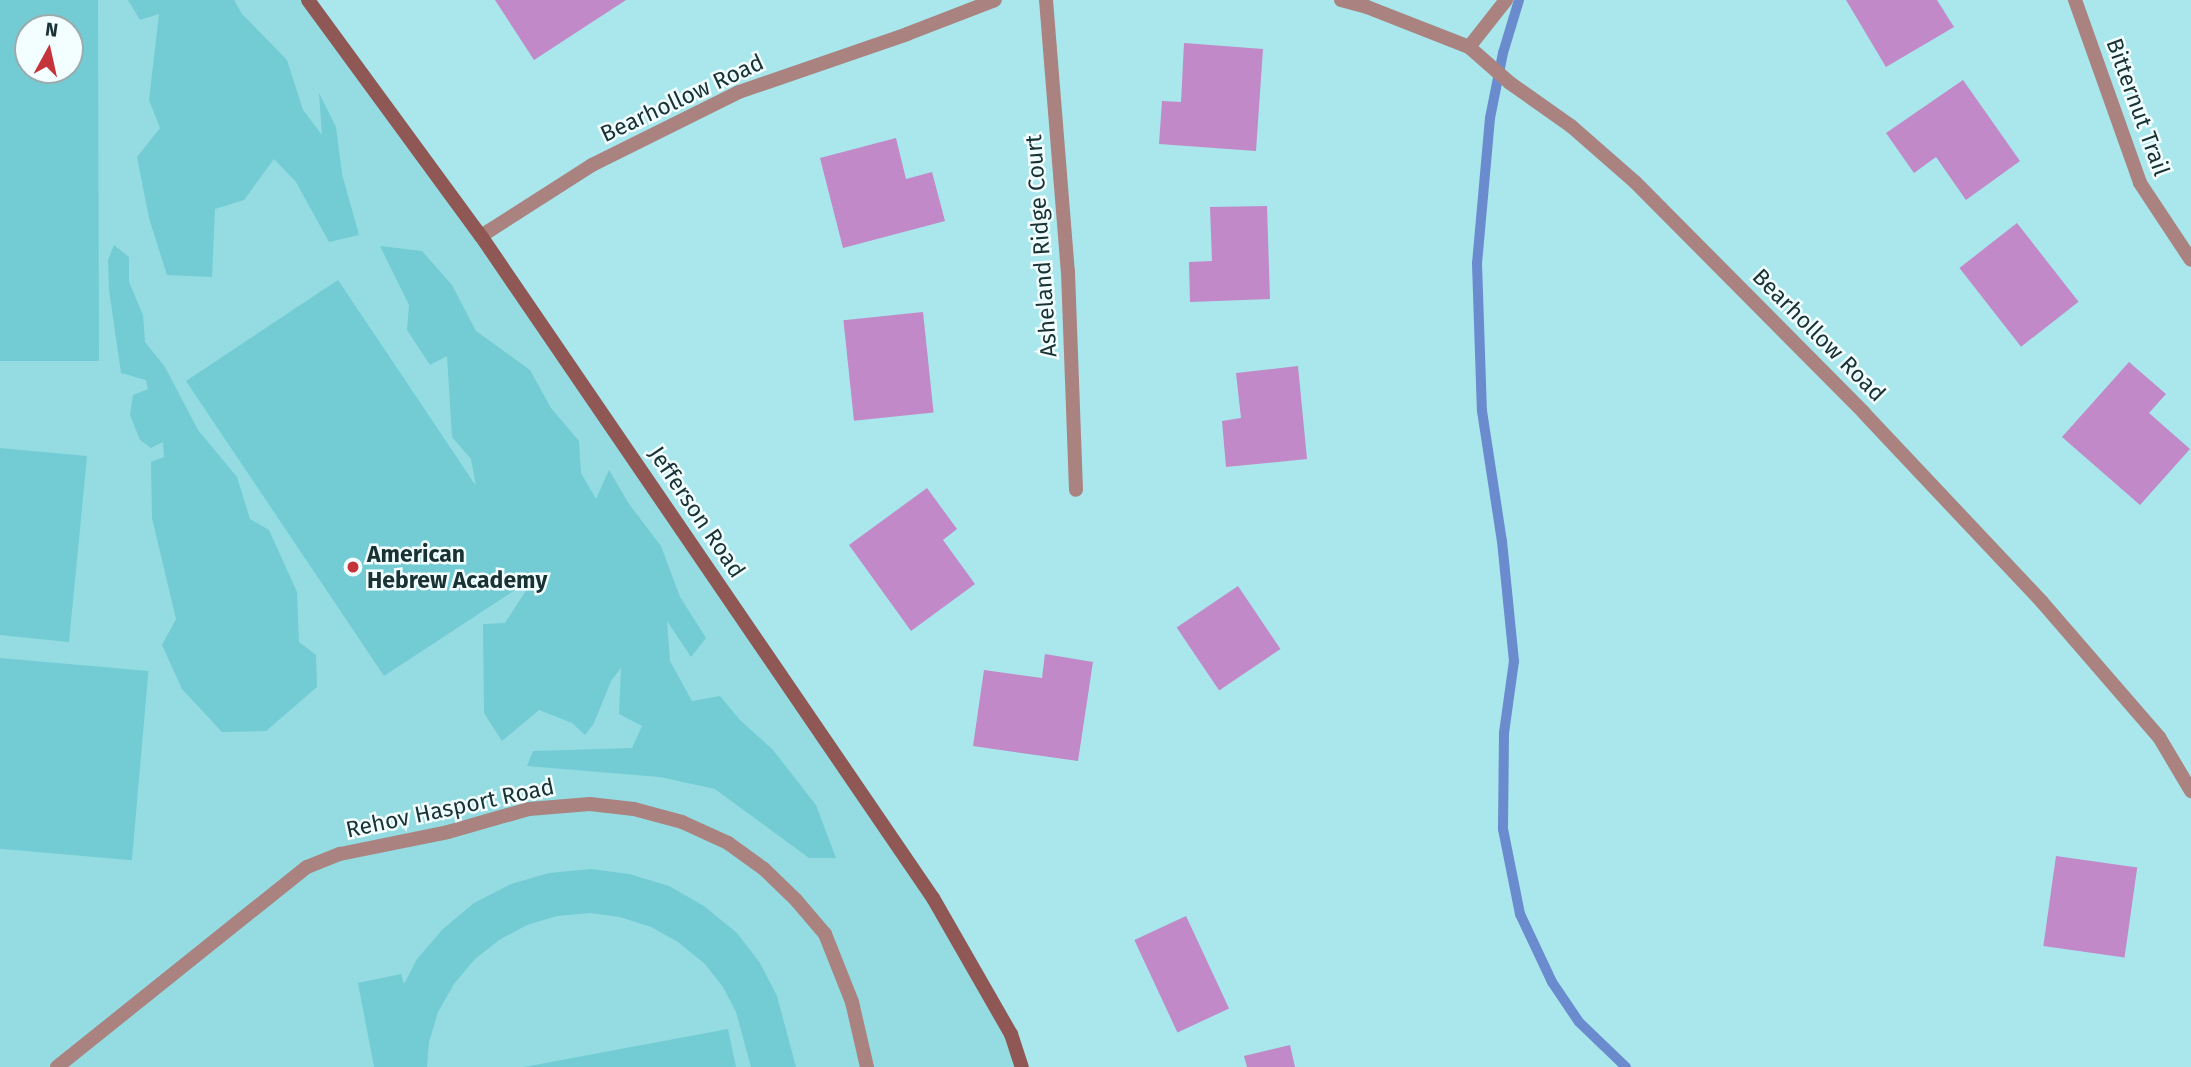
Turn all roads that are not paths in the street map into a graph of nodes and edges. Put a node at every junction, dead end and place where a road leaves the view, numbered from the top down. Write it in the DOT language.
graph roads {
  1 [pos="308,0"];
  2 [pos="995,0"];
  3 [pos="1046,0"];
  4 [pos="1341,0"];
  5 [pos="1506,0"];
  6 [pos="2075,0"];
  7 [pos="1469,47"];
  8 [pos="481,236"];
  9 [pos="2191,260"];
  10 [pos="1076,490"];
  11 [pos="2191,791"];
  12 [pos="57,1067"];
  13 [pos="867,1067"];
  14 [pos="1022,1067"];
  1 -- 8 [label="street, Jefferson Road"];
  2 -- 8 [label="street, Bearhollow Road"];
  3 -- 10 [label="street, Asheland Ridge Court"];
  4 -- 7 [label="street, Bearhollow Road"];
  5 -- 7 [label="street"];
  6 -- 9 [label="street, Bitternut Trail"];
  7 -- 11 [label="street, Bearhollow Road"];
  8 -- 14 [label="street, Jefferson Road"];
  12 -- 13 [label="street, Rehov Hasport Road"];
}
